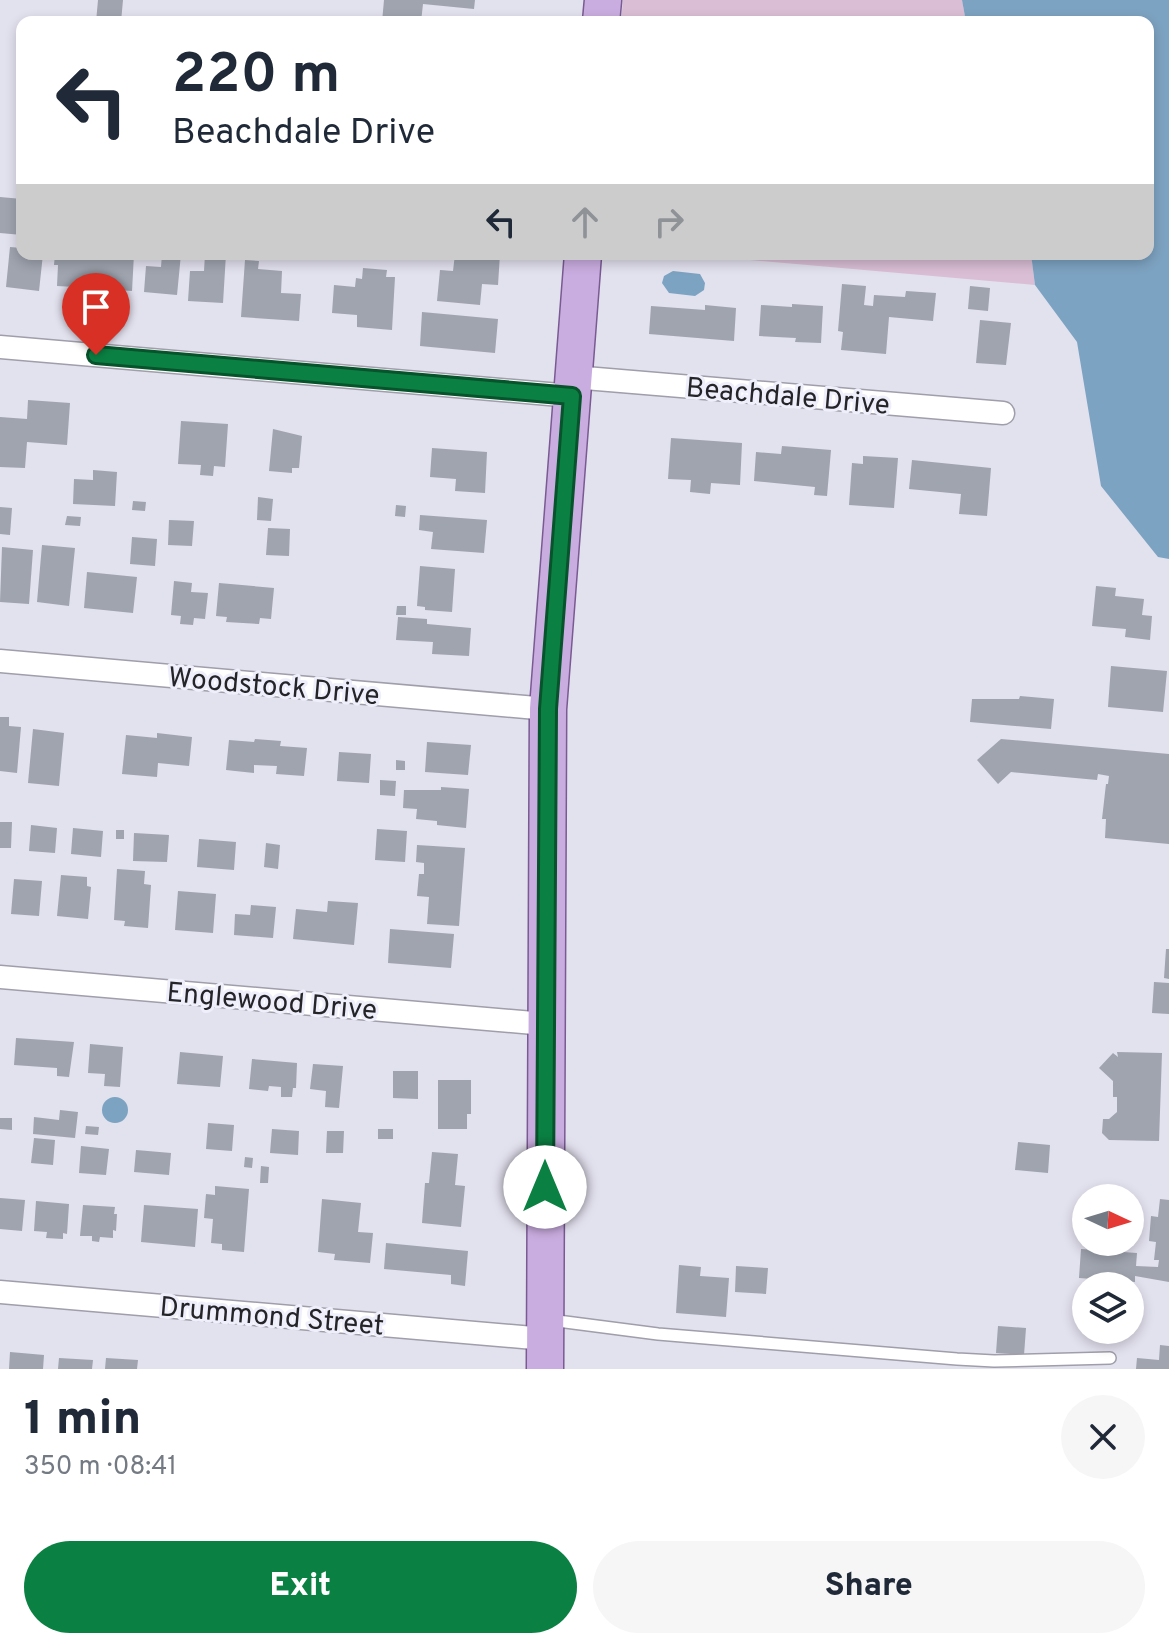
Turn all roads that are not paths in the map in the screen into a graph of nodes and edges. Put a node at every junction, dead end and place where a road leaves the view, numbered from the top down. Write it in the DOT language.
graph roads {
  1 [pos="582,260"];
  2 [pos="0,347"];
  3 [pos="572,386"];
  4 [pos="1003,413"];
  5 [pos="0,661"];
  6 [pos="548,709"];
  7 [pos="0,977"];
  8 [pos="545,1024"];
  9 [pos="0,1292"];
  10 [pos="545,1342"];
  11 [pos="1110,1358"];
  1 -- 3 [label="main road"];
  2 -- 3 [label="street, Beachdale Drive"];
  3 -- 4 [label="street, Beachdale Drive"];
  3 -- 6 [label="main road"];
  5 -- 6 [label="street, Woodstock Drive"];
  6 -- 8 [label="main road"];
  7 -- 8 [label="street, Englewood Drive"];
  8 -- 10 [label="main road"];
  9 -- 10 [label="street, Drummond Street"];
  10 -- 11 [label="lane"];
}
